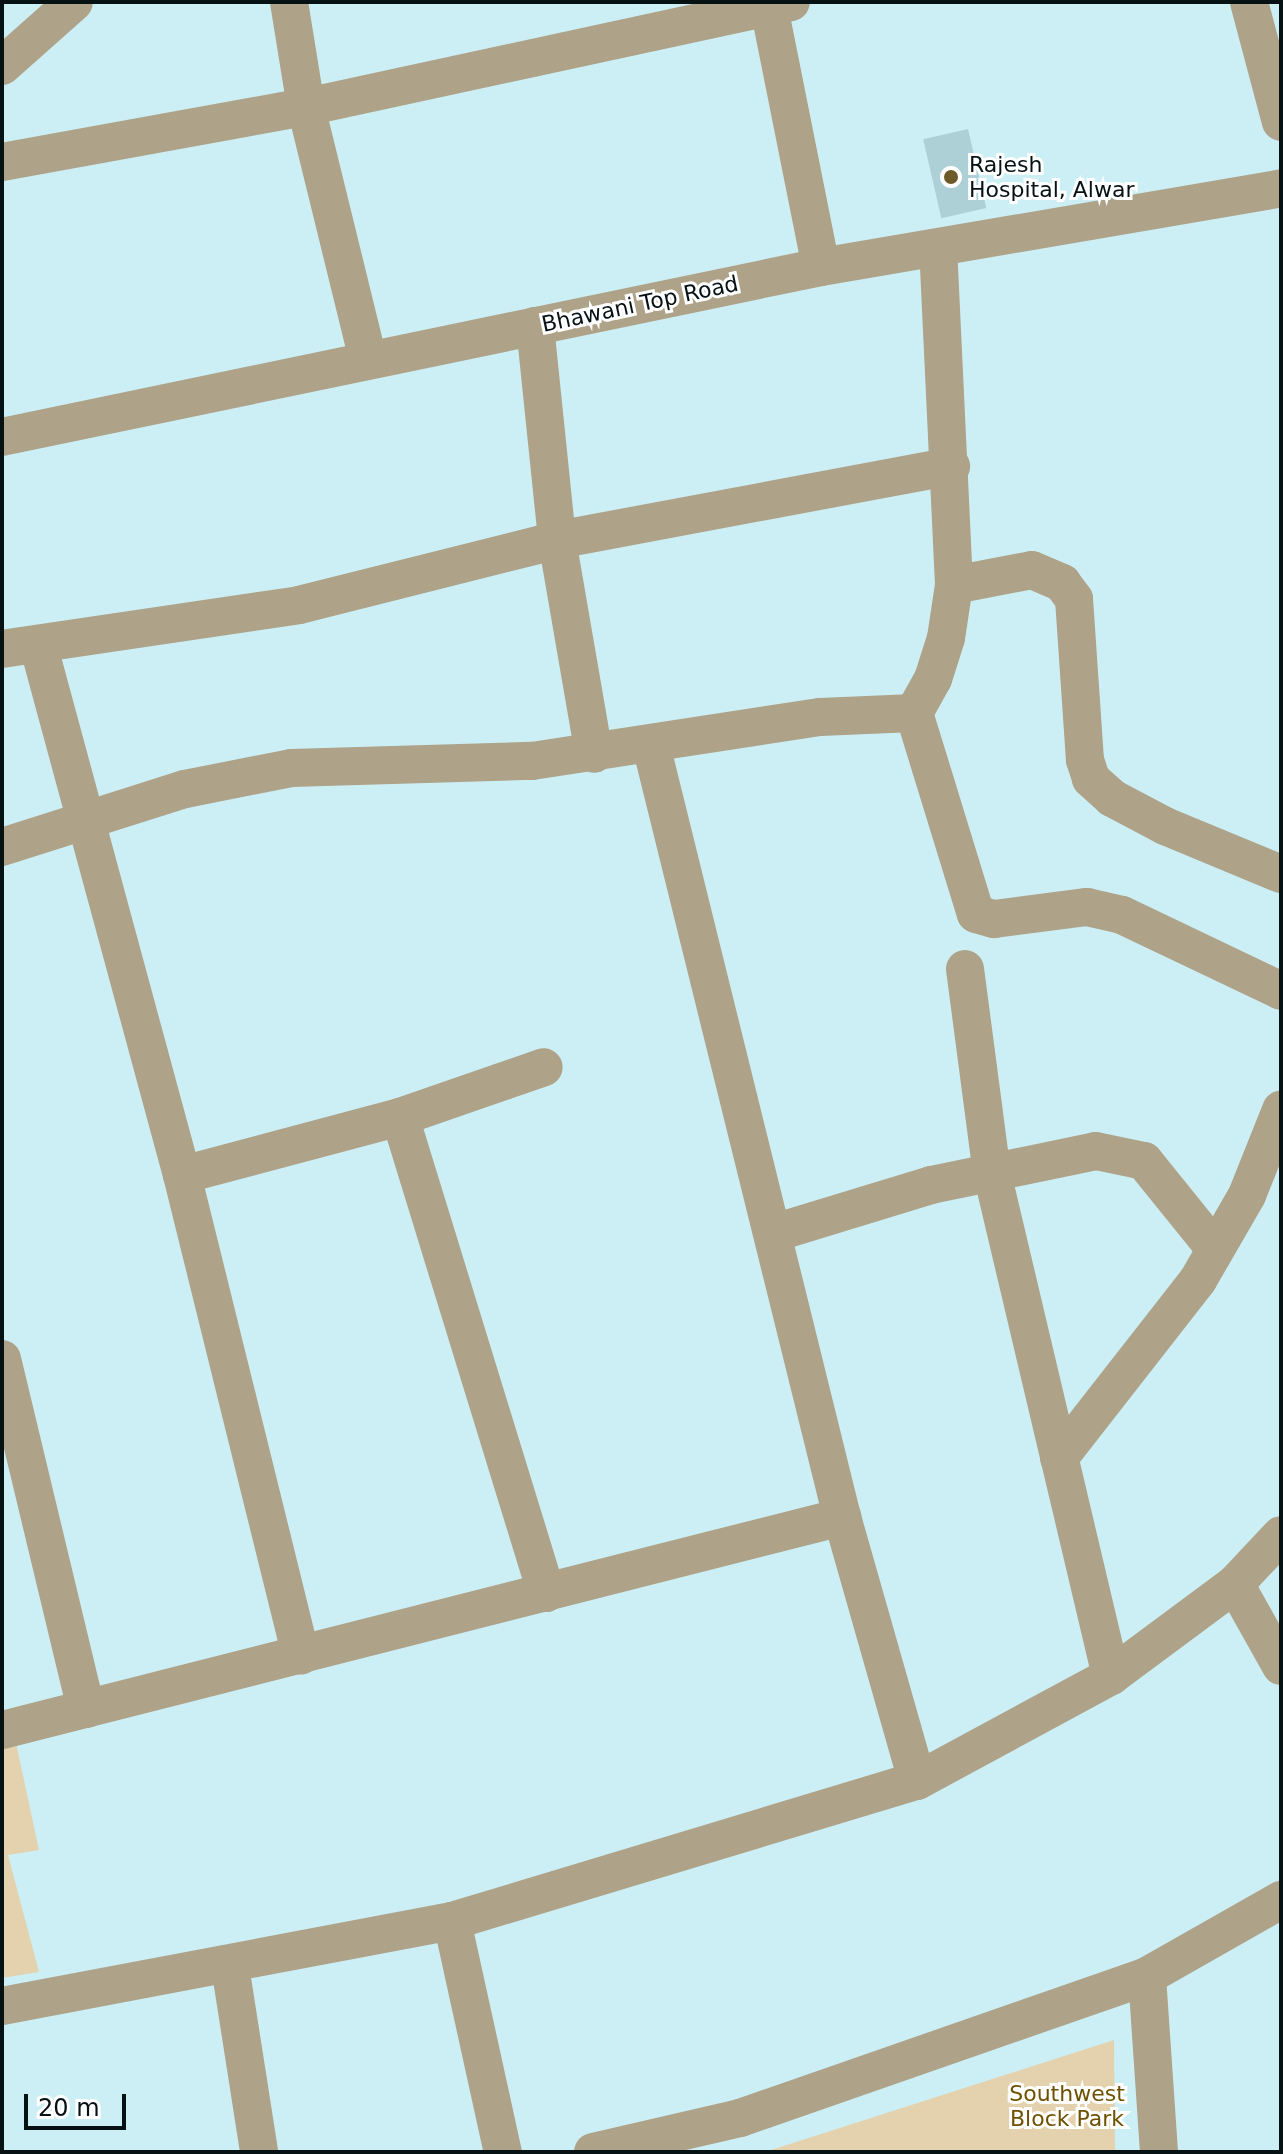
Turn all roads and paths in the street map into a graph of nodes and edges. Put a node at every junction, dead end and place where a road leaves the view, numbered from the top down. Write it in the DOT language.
graph roads {
  1 [pos="74,2"];
  2 [pos="289,2"];
  3 [pos="1249,2"];
  4 [pos="776,4"];
  5 [pos="2,66"];
  6 [pos="306,107"];
  7 [pos="1281,122"];
  8 [pos="2,162"];
  9 [pos="1281,188"];
  10 [pos="938,251"];
  11 [pos="821,267"];
  12 [pos="535,326"];
  13 [pos="368,359"];
  14 [pos="2,437"];
  15 [pos="951,466"];
  16 [pos="557,540"];
  17 [pos="954,585"];
  18 [pos="20,646"];
  19 [pos="914,713"];
  20 [pos="651,745"];
  21 [pos="594,754"];
  22 [pos="85,824"];
  23 [pos="2,847"];
  24 [pos="1281,874"];
  25 [pos="965,969"];
  26 [pos="1281,991"];
  27 [pos="544,1067"];
  28 [pos="1281,1110"];
  29 [pos="400,1117"];
  30 [pos="992,1173"];
  31 [pos="182,1175"];
  32 [pos="774,1233"];
  33 [pos="1215,1249"];
  34 [pos="2,1359"];
  35 [pos="1059,1458"];
  36 [pos="842,1517"];
  37 [pos="1281,1535"];
  38 [pos="1235,1584"];
  39 [pos="546,1593"];
  40 [pos="301,1655"];
  41 [pos="1281,1666"];
  42 [pos="1111,1676"];
  43 [pos="86,1709"];
  44 [pos="2,1730"];
  45 [pos="917,1781"];
  46 [pos="1281,1900"];
  47 [pos="452,1921"];
  48 [pos="230,1966"];
  49 [pos="1147,1976"];
  50 [pos="2,2006"];
  51 [pos="741,2135"];
  52 [pos="259,2152"];
  53 [pos="503,2152"];
  54 [pos="593,2152"];
  55 [pos="1159,2152"];
  1 -- 5 [label="street"];
  2 -- 6 [label="street"];
  3 -- 7 [label="street"];
  4 -- 6 [label="street"];
  4 -- 11 [label="street"];
  6 -- 8 [label="street"];
  6 -- 13 [label="street"];
  9 -- 10 [label="street, Bhawani Top Road"];
  10 -- 11 [label="street, Bhawani Top Road"];
  10 -- 15 [label="street"];
  11 -- 12 [label="street, Bhawani Top Road"];
  12 -- 13 [label="street, Bhawani Top Road"];
  12 -- 16 [label="street"];
  13 -- 14 [label="street, Bhawani Top Road"];
  15 -- 16 [label="street"];
  15 -- 17 [label="street"];
  16 -- 18 [label="street"];
  16 -- 21 [label="street"];
  17 -- 19 [label="street"];
  17 -- 24 [label="street"];
  18 -- 22 [label="street"];
  19 -- 20 [label="street"];
  19 -- 26 [label="street"];
  20 -- 21 [label="street"];
  20 -- 32 [label="street"];
  21 -- 22 [label="street"];
  22 -- 23 [label="street"];
  22 -- 31 [label="street"];
  25 -- 30 [label="street"];
  27 -- 29 [label="street"];
  28 -- 33 [label="street"];
  29 -- 31 [label="street"];
  29 -- 39 [label="street"];
  30 -- 32 [label="street"];
  30 -- 33 [label="street"];
  30 -- 35 [label="street"];
  31 -- 40 [label="street"];
  32 -- 36 [label="street"];
  33 -- 35 [label="street"];
  34 -- 43 [label="street"];
  35 -- 42 [label="street"];
  36 -- 39 [label="street"];
  36 -- 45 [label="street"];
  37 -- 38 [label="street"];
  38 -- 41 [label="street"];
  38 -- 42 [label="street"];
  39 -- 40 [label="street"];
  40 -- 43 [label="street"];
  42 -- 45 [label="street"];
  43 -- 44 [label="street"];
  45 -- 47 [label="street"];
  46 -- 49 [label="street"];
  47 -- 48 [label="street"];
  47 -- 53 [label="street"];
  48 -- 50 [label="street"];
  48 -- 52 [label="street"];
  49 -- 51 [label="street"];
  49 -- 55 [label="street"];
  51 -- 54 [label="street"];
}
